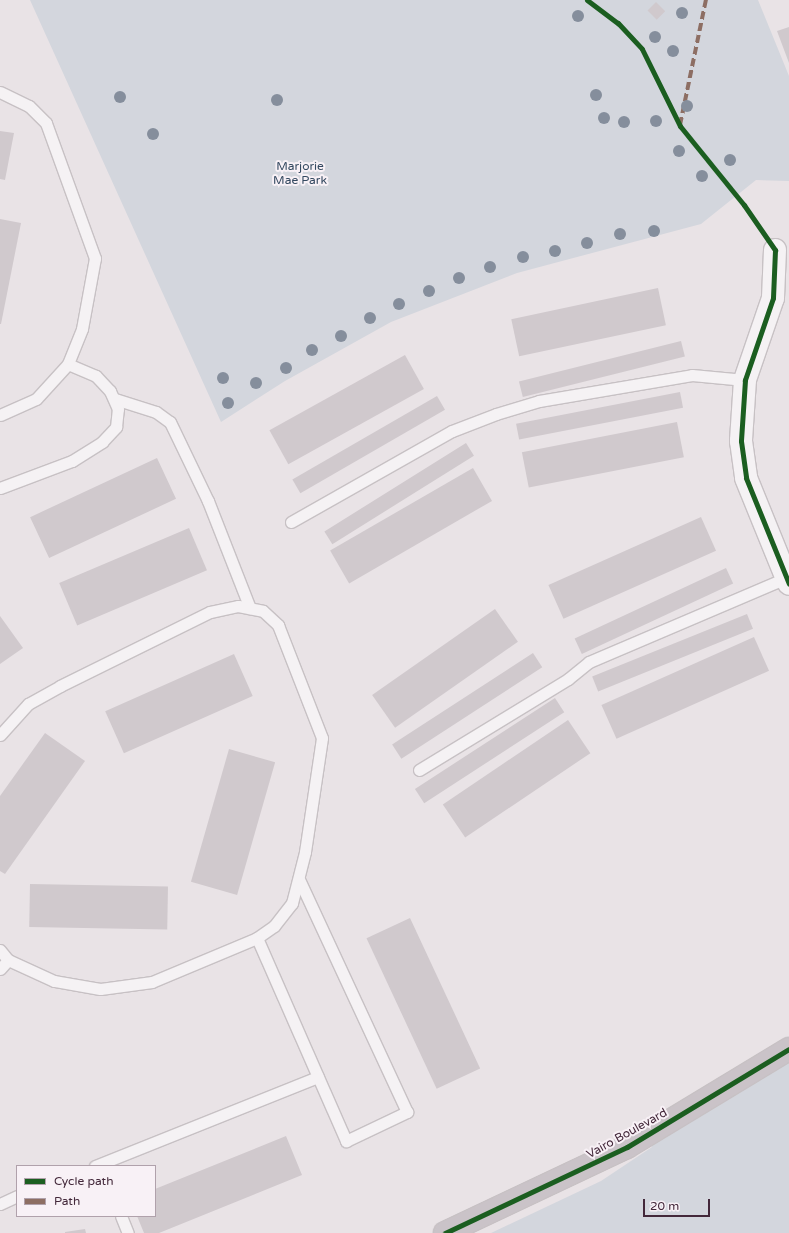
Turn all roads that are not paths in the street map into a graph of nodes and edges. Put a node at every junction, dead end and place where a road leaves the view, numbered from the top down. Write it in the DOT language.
graph roads {
  1 [pos="0,92"];
  2 [pos="774,250"];
  3 [pos="68,364"];
  4 [pos="745,380"];
  5 [pos="115,399"];
  6 [pos="0,415"];
  7 [pos="0,488"];
  8 [pos="291,522"];
  9 [pos="788,581"];
  10 [pos="250,608"];
  11 [pos="0,735"];
  12 [pos="419,770"];
  13 [pos="299,879"];
  14 [pos="257,938"];
  15 [pos="0,950"];
  16 [pos="8,960"];
  17 [pos="0,969"];
  18 [pos="789,1049"];
  19 [pos="318,1077"];
  20 [pos="99,1165"];
  21 [pos="16,1196"];
  22 [pos="0,1204"];
  23 [pos="121,1217"];
  24 [pos="128,1233"];
  25 [pos="445,1233"];
  1 -- 3 [label="lane"];
  2 -- 4 [label="street"];
  3 -- 5 [label="lane"];
  3 -- 6 [label="lane"];
  4 -- 8 [label="lane"];
  4 -- 9 [label="street"];
  5 -- 7 [label="lane"];
  5 -- 10 [label="lane"];
  9 -- 12 [label="lane"];
  10 -- 11 [label="lane"];
  10 -- 13 [label="lane"];
  13 -- 14 [label="lane"];
  13 -- 19 [label="lane"];
  14 -- 16 [label="lane"];
  14 -- 19 [label="lane"];
  15 -- 16 [label="lane"];
  16 -- 17 [label="lane"];
  18 -- 25 [label="street, Vairo Boulevard"];
  19 -- 20 [label="lane"];
  21 -- 22 [label="lane"];
  23 -- 24 [label="lane"];
}
